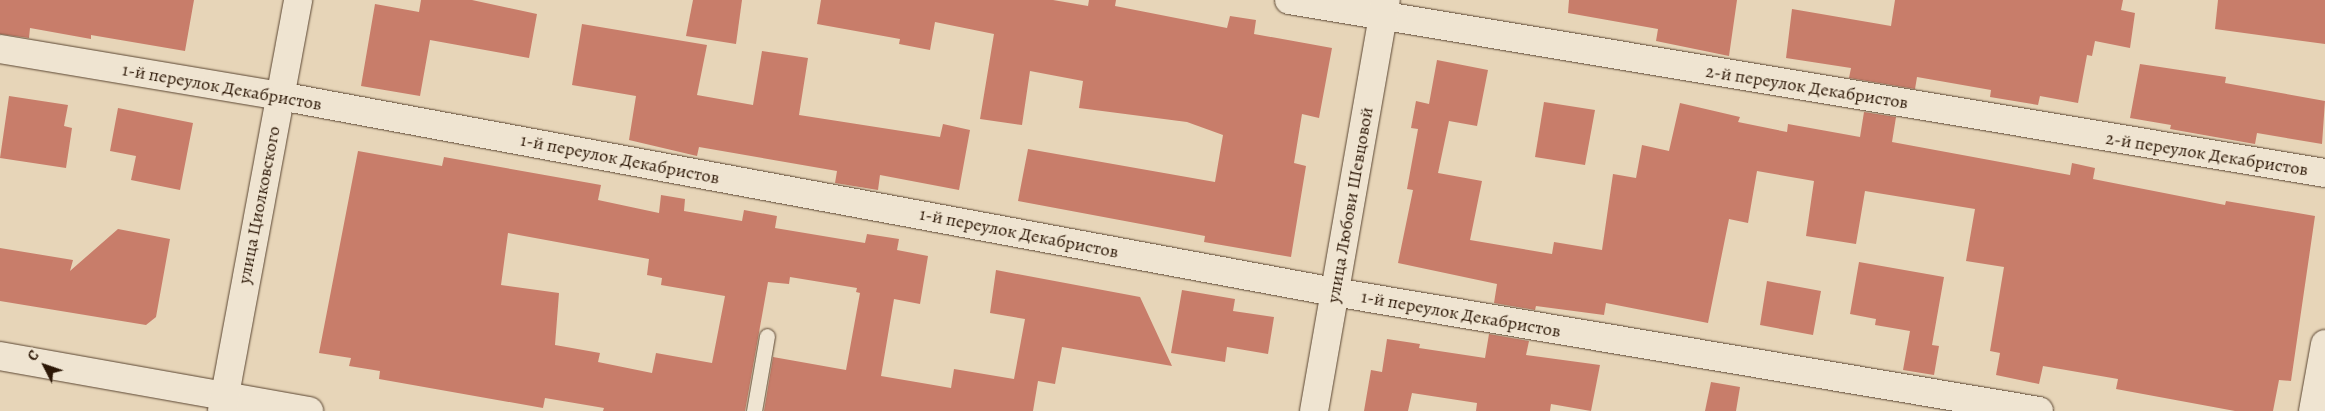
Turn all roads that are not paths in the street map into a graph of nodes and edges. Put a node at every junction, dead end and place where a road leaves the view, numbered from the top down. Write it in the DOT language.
graph roads {
  1 [pos="298,0"];
  2 [pos="1290,0"];
  3 [pos="1384,9"];
  4 [pos="0,49"];
  5 [pos="280,96"];
  6 [pos="2325,173"];
  7 [pos="1334,292"];
  8 [pos="767,336"];
  9 [pos="2325,344"];
  10 [pos="0,356"];
  11 [pos="223,404"];
  12 [pos="309,411"];
  13 [pos="754,411"];
  14 [pos="1314,411"];
  15 [pos="2038,411"];
  16 [pos="2312,411"];
  1 -- 5 [label="street, улица Циолковского"];
  2 -- 3 [label="street, 2-й переулок Декабристов"];
  3 -- 6 [label="street, 2-й переулок Декабристов"];
  3 -- 7 [label="street, улица Любови Шевцовой"];
  4 -- 5 [label="street, 1-й переулок Декабристов"];
  5 -- 7 [label="street, 1-й переулок Декабристов"];
  5 -- 11 [label="street, улица Циолковского"];
  7 -- 14 [label="street, улица Любови Шевцовой"];
  7 -- 15 [label="street, 1-й переулок Декабристов"];
  8 -- 13 [label="lane"];
  9 -- 16 [label="street"];
  10 -- 11 [label="street"];
  11 -- 12 [label="street"];
}
